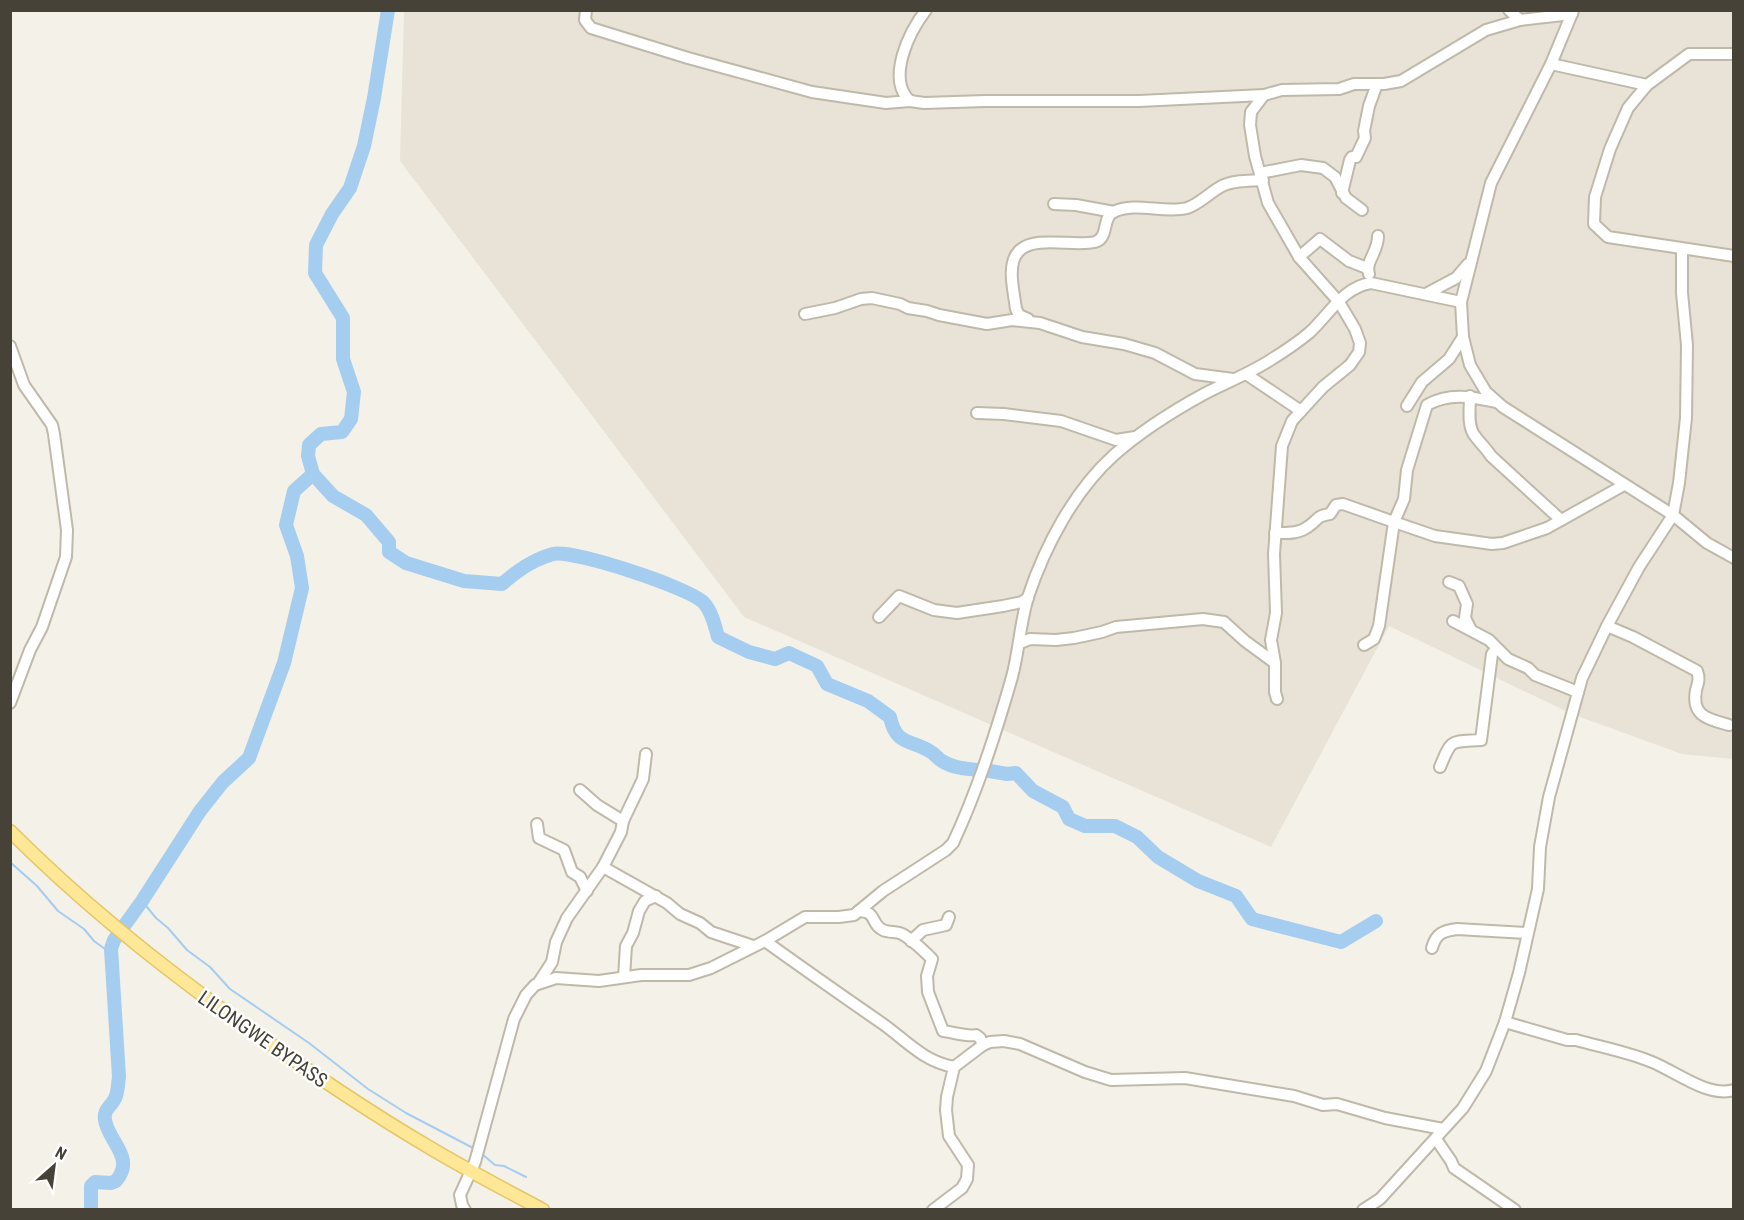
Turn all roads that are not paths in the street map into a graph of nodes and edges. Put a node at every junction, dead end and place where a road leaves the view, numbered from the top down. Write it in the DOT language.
graph roads {
  1 [pos="586,10"];
  2 [pos="927,10"];
  3 [pos="1509,10"];
  4 [pos="1573,12"];
  5 [pos="1520,20"];
  6 [pos="1734,54"];
  7 [pos="1551,64"];
  8 [pos="1377,84"];
  9 [pos="1647,85"];
  10 [pos="1264,95"];
  11 [pos="910,101"];
  12 [pos="1261,176"];
  13 [pos="1342,193"];
  14 [pos="1054,204"];
  15 [pos="1362,210"];
  16 [pos="1114,212"];
  17 [pos="1378,236"];
  18 [pos="1682,249"];
  19 [pos="1473,256"];
  20 [pos="1734,256"];
  21 [pos="1299,257"];
  22 [pos="1367,268"];
  23 [pos="1371,283"];
  24 [pos="1425,294"];
  25 [pos="1339,302"];
  26 [pos="1461,302"];
  27 [pos="805,314"];
  28 [pos="1040,323"];
  29 [pos="1462,337"];
  30 [pos="10,346"];
  31 [pos="1246,374"];
  32 [pos="1235,379"];
  33 [pos="1470,396"];
  34 [pos="1497,403"];
  35 [pos="1407,406"];
  36 [pos="1301,411"];
  37 [pos="977,413"];
  38 [pos="1137,436"];
  39 [pos="1624,485"];
  40 [pos="1673,515"];
  41 [pos="1561,520"];
  42 [pos="1394,522"];
  43 [pos="1275,533"];
  44 [pos="1734,558"];
  45 [pos="1449,582"];
  46 [pos="1028,598"];
  47 [pos="879,617"];
  48 [pos="1453,621"];
  49 [pos="1607,626"];
  50 [pos="1472,630"];
  51 [pos="1020,643"];
  52 [pos="1364,645"];
  53 [pos="1496,649"];
  54 [pos="1275,663"];
  55 [pos="1578,692"];
  56 [pos="1277,699"];
  57 [pos="10,704"];
  58 [pos="1729,725"];
  59 [pos="646,754"];
  60 [pos="1440,767"];
  61 [pos="580,790"];
  62 [pos="623,820"];
  63 [pos="537,824"];
  64 [pos="10,831"];
  65 [pos="603,867"];
  66 [pos="587,891"];
  67 [pos="656,896"];
  68 [pos="859,911"];
  69 [pos="949,917"];
  70 [pos="1527,933"];
  71 [pos="765,941"];
  72 [pos="911,941"];
  73 [pos="753,946"];
  74 [pos="1432,948"];
  75 [pos="624,976"];
  76 [pos="540,982"];
  77 [pos="1505,1022"];
  78 [pos="983,1045"];
  79 [pos="954,1067"];
  80 [pos="1734,1090"];
  81 [pos="1443,1129"];
  82 [pos="1436,1139"];
  83 [pos="471,1172"];
  84 [pos="465,1209"];
  85 [pos="543,1209"];
  86 [pos="933,1209"];
  87 [pos="1363,1209"];
  88 [pos="1515,1209"];
  1 -- 11 [label="street"];
  2 -- 11 [label="street"];
  3 -- 5 [label="street"];
  4 -- 5 [label="street"];
  4 -- 7 [label="street"];
  5 -- 8 [label="street"];
  6 -- 9 [label="street"];
  7 -- 9 [label="street"];
  7 -- 19 [label="street"];
  8 -- 10 [label="street"];
  8 -- 13 [label="street"];
  9 -- 18 [label="street"];
  10 -- 11 [label="street"];
  10 -- 12 [label="street"];
  12 -- 13 [label="street"];
  12 -- 16 [label="street"];
  12 -- 21 [label="street"];
  13 -- 15 [label="street"];
  14 -- 16 [label="street"];
  16 -- 28 [label="street"];
  17 -- 22 [label="street"];
  18 -- 20 [label="street"];
  18 -- 40 [label="street"];
  19 -- 24 [label="street"];
  19 -- 26 [label="street"];
  21 -- 22 [label="street"];
  21 -- 25 [label="street"];
  22 -- 23 [label="street"];
  23 -- 24 [label="street"];
  23 -- 25 [label="street"];
  24 -- 26 [label="street"];
  25 -- 31 [label="street"];
  25 -- 36 [label="street"];
  26 -- 29 [label="street"];
  27 -- 28 [label="street"];
  28 -- 32 [label="street"];
  29 -- 34 [label="street"];
  29 -- 35 [label="street"];
  30 -- 57 [label="street"];
  31 -- 32 [label="street"];
  31 -- 36 [label="street"];
  32 -- 38 [label="street"];
  33 -- 34 [label="street"];
  33 -- 41 [label="street"];
  33 -- 42 [label="street"];
  34 -- 39 [label="street"];
  36 -- 43 [label="street"];
  37 -- 38 [label="street"];
  38 -- 46 [label="street"];
  39 -- 40 [label="street"];
  39 -- 41 [label="street"];
  40 -- 44 [label="street"];
  40 -- 49 [label="street"];
  41 -- 42 [label="street"];
  42 -- 43 [label="street"];
  42 -- 52 [label="street"];
  43 -- 54 [label="street"];
  45 -- 50 [label="street"];
  46 -- 47 [label="street"];
  46 -- 51 [label="street"];
  48 -- 50 [label="street"];
  49 -- 55 [label="street"];
  49 -- 58 [label="street"];
  50 -- 53 [label="street"];
  51 -- 54 [label="street"];
  51 -- 68 [label="street"];
  53 -- 55 [label="street"];
  53 -- 60 [label="street"];
  54 -- 56 [label="street"];
  55 -- 70 [label="street"];
  59 -- 62 [label="street"];
  61 -- 62 [label="street"];
  62 -- 65 [label="street"];
  63 -- 66 [label="street"];
  64 -- 83 [label="main road, LILONGWE BYPASS"];
  65 -- 66 [label="street"];
  65 -- 67 [label="street"];
  66 -- 76 [label="street"];
  67 -- 73 [label="street"];
  67 -- 75 [label="street"];
  68 -- 71 [label="street"];
  68 -- 72 [label="street"];
  69 -- 72 [label="street"];
  70 -- 74 [label="street"];
  70 -- 77 [label="street"];
  71 -- 73 [label="street"];
  71 -- 79 [label="street"];
  72 -- 78 [label="street"];
  73 -- 75 [label="street"];
  75 -- 76 [label="street"];
  76 -- 83 [label="street"];
  77 -- 80 [label="street"];
  77 -- 81 [label="street"];
  78 -- 79 [label="street"];
  78 -- 81 [label="street"];
  79 -- 86 [label="street"];
  81 -- 82 [label="street"];
  82 -- 87 [label="street"];
  82 -- 88 [label="street"];
  83 -- 84 [label="street"];
  83 -- 85 [label="main road, LILONGWE BYPASS"];
}
